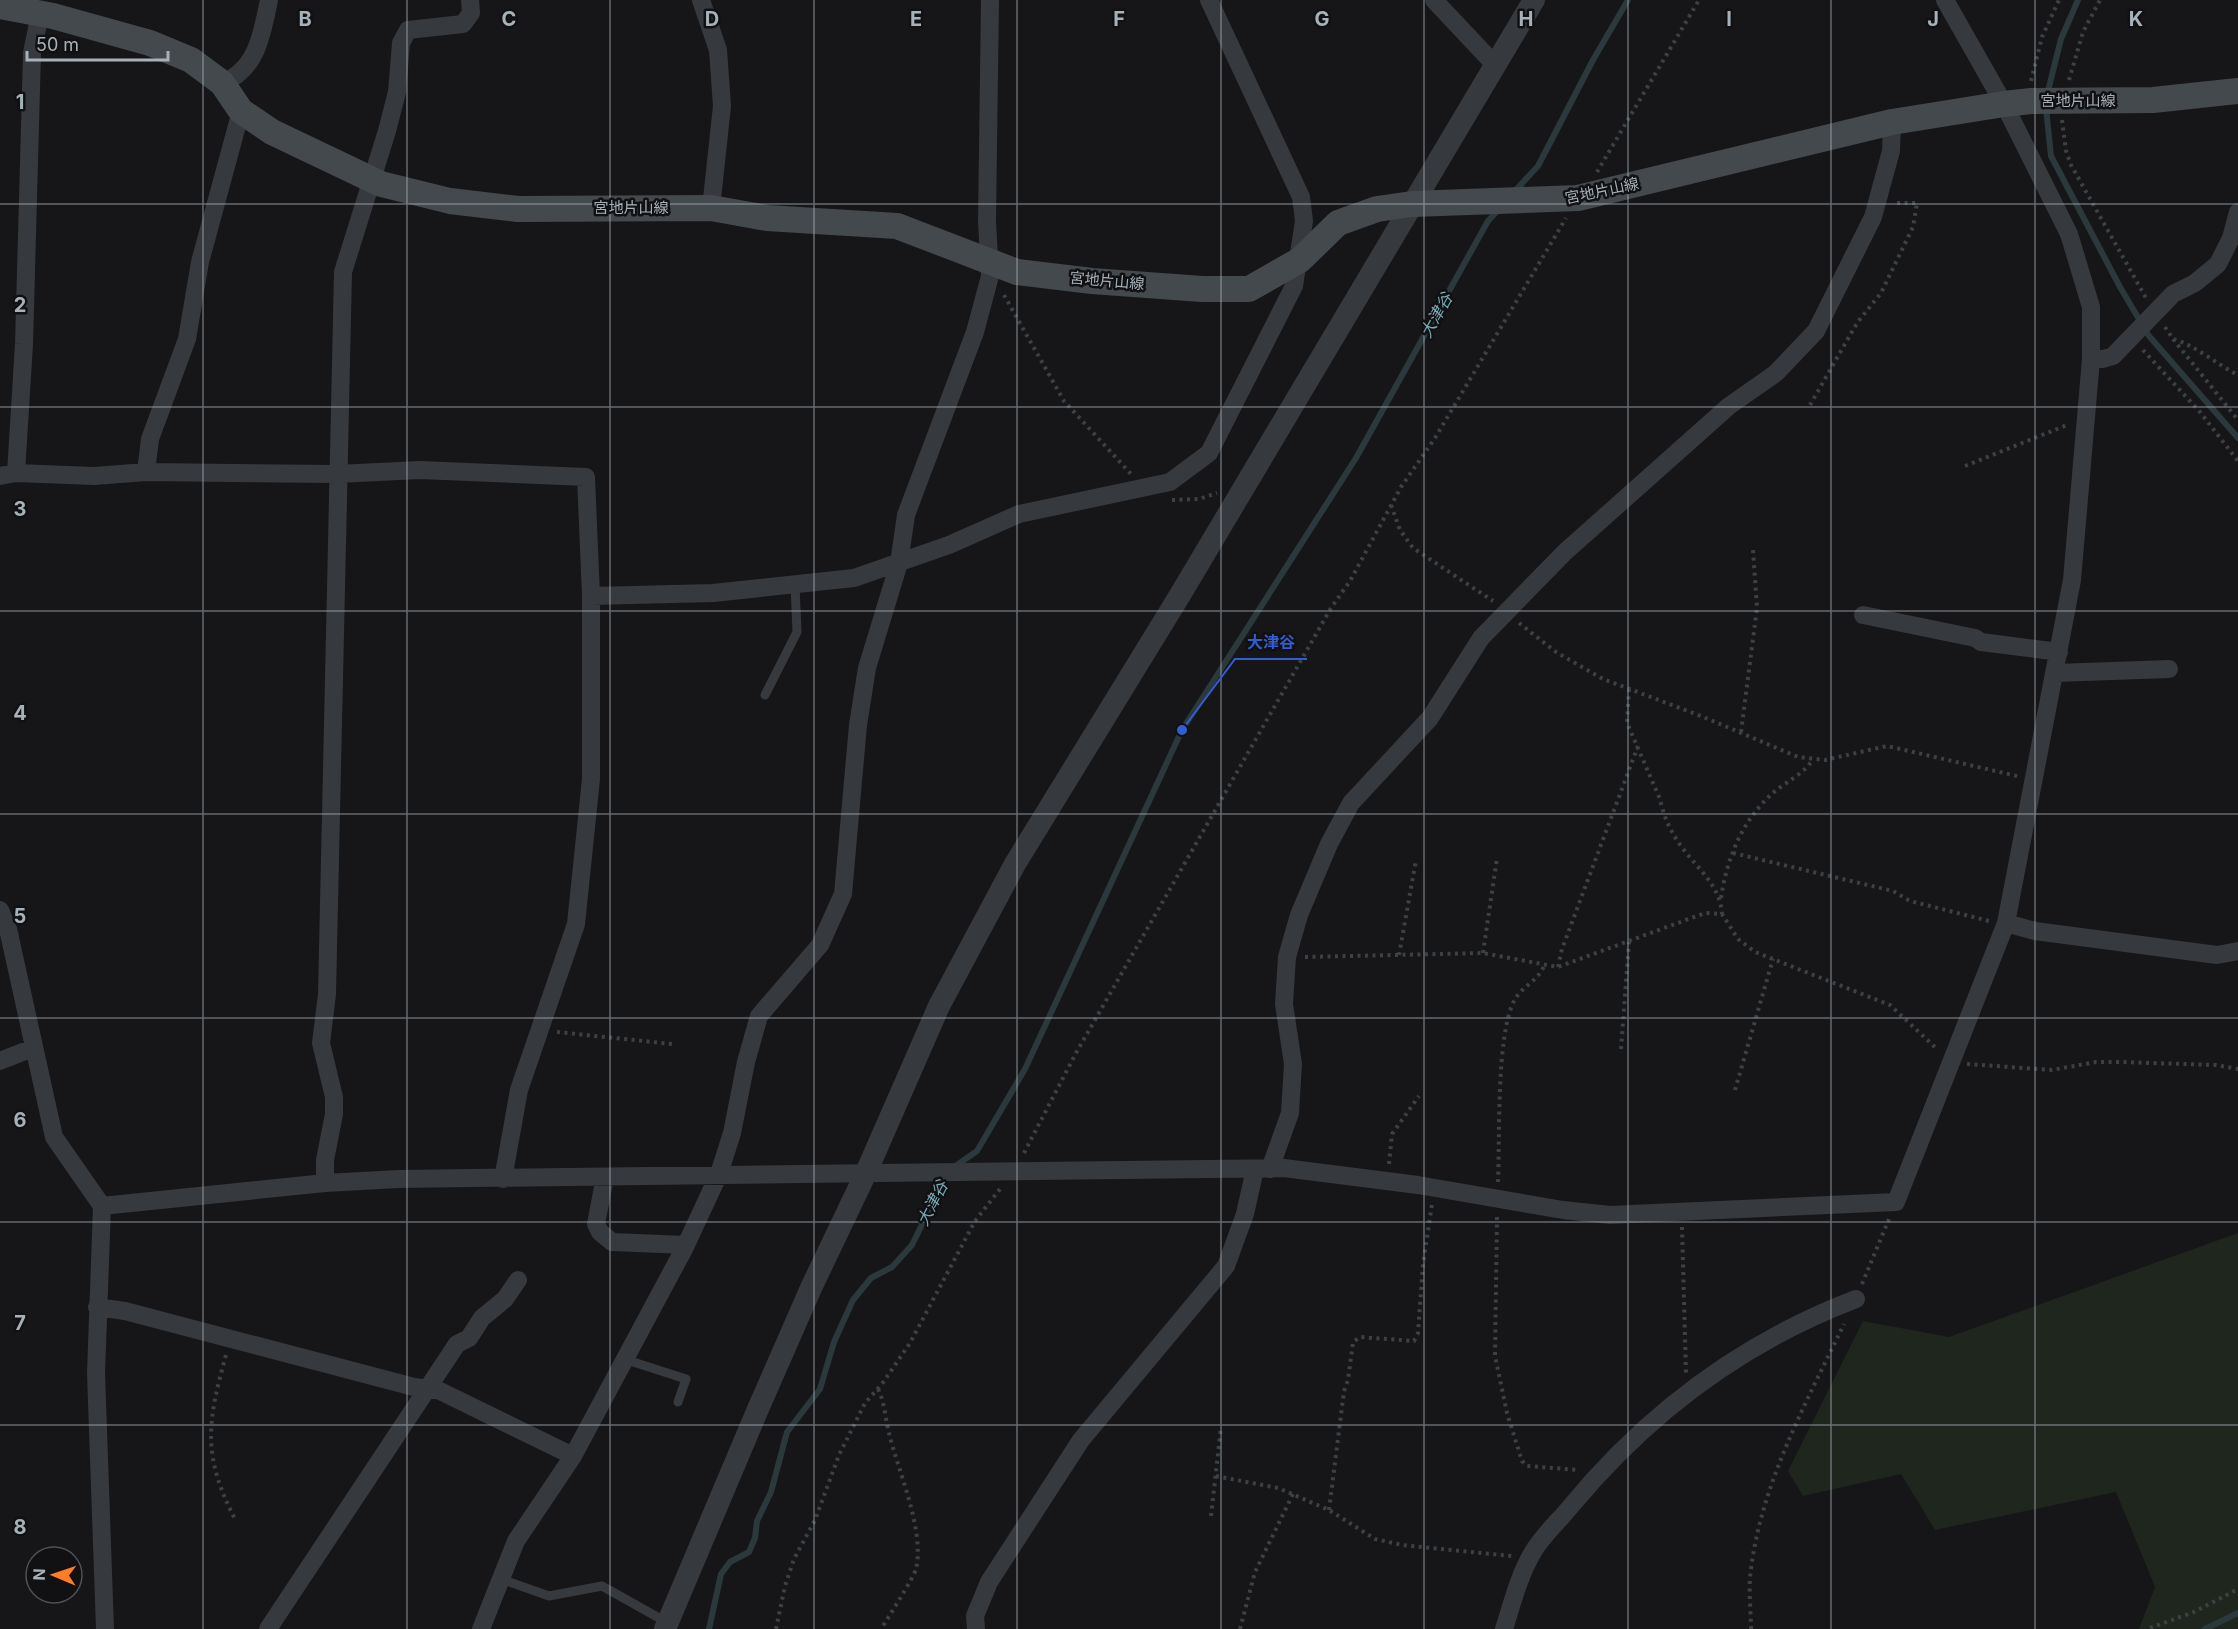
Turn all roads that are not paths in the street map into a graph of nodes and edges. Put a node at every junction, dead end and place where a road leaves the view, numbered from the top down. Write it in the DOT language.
graph roads {
  1 [pos="268,0"];
  2 [pos="470,0"];
  3 [pos="701,0"];
  4 [pos="990,0"];
  5 [pos="1209,0"];
  6 [pos="1434,0"];
  7 [pos="1534,0"];
  8 [pos="1945,0"];
  9 [pos="0,6"];
  10 [pos="50,10"];
  11 [pos="1496,66"];
  12 [pos="222,83"];
  13 [pos="2238,91"];
  14 [pos="2021,102"];
  15 [pos="241,111"];
  16 [pos="1892,122"];
  17 [pos="372,180"];
  18 [pos="1412,204"];
  19 [pos="711,208"];
  20 [pos="2238,212"];
  21 [pos="1300,260"];
  22 [pos="990,269"];
  23 [pos="2091,358"];
  24 [pos="147,472"];
  25 [pos="337,474"];
  26 [pos="8,475"];
  27 [pos="899,563"];
  28 [pos="795,585"];
  29 [pos="591,596"];
  30 [pos="1863,615"];
  31 [pos="2059,652"];
  32 [pos="2169,669"];
  33 [pos="2055,673"];
  34 [pos="765,695"];
  35 [pos="0,910"];
  36 [pos="2006,923"];
  37 [pos="2238,951"];
  38 [pos="33,1048"];
  39 [pos="0,1061"];
  40 [pos="1263,1169"];
  41 [pos="871,1173"];
  42 [pos="719,1174"];
  43 [pos="605,1177"];
  44 [pos="503,1179"];
  45 [pos="326,1183"];
  46 [pos="102,1206"];
  47 [pos="686,1245"];
  48 [pos="518,1280"];
  49 [pos="1856,1299"];
  50 [pos="97,1307"];
  51 [pos="624,1359"];
  52 [pos="426,1388"];
  53 [pos="678,1402"];
  54 [pos="573,1456"];
  55 [pos="501,1579"];
  56 [pos="667,1626"];
  57 [pos="105,1629"];
  58 [pos="268,1629"];
  59 [pos="481,1629"];
  60 [pos="976,1629"];
  61 [pos="1504,1629"];
  1 -- 12 [label="street"];
  2 -- 17 [label="street"];
  3 -- 19 [label="street"];
  4 -- 22 [label="street"];
  5 -- 21 [label="street"];
  6 -- 11 [label="street"];
  7 -- 11 [label="street"];
  8 -- 14 [label="street"];
  9 -- 10 [label="main road, 宮地片山線"];
  10 -- 12 [label="main road, 宮地片山線"];
  10 -- 26 [label="street"];
  11 -- 18 [label="street"];
  12 -- 15 [label="main road, 宮地片山線"];
  13 -- 14 [label="main road, 宮地片山線"];
  14 -- 16 [label="main road, 宮地片山線"];
  14 -- 23 [label="street"];
  15 -- 17 [label="main road, 宮地片山線"];
  15 -- 24 [label="street"];
  16 -- 18 [label="main road, 宮地片山線"];
  16 -- 40 [label="street"];
  17 -- 19 [label="main road, 宮地片山線"];
  17 -- 25 [label="street"];
  18 -- 21 [label="main road, 宮地片山線"];
  18 -- 41 [label="street"];
  19 -- 22 [label="main road, 宮地片山線"];
  20 -- 23 [label="street"];
  21 -- 22 [label="main road, 宮地片山線"];
  21 -- 27 [label="street"];
  22 -- 27 [label="street"];
  23 -- 31 [label="street"];
  24 -- 25 [label="street"];
  24 -- 26 [label="street"];
  25 -- 29 [label="street"];
  25 -- 45 [label="street"];
  27 -- 28 [label="street"];
  27 -- 42 [label="street"];
  28 -- 29 [label="street"];
  28 -- 34 [label="lane"];
  29 -- 44 [label="street"];
  30 -- 31 [label="street"];
  31 -- 33 [label="street"];
  32 -- 33 [label="street"];
  33 -- 36 [label="street"];
  35 -- 38 [label="street"];
  36 -- 37 [label="street"];
  36 -- 40 [label="street"];
  38 -- 39 [label="street"];
  38 -- 46 [label="street"];
  40 -- 41 [label="street"];
  40 -- 60 [label="street"];
  41 -- 42 [label="street"];
  41 -- 56 [label="street"];
  42 -- 43 [label="street"];
  42 -- 47 [label="street"];
  43 -- 44 [label="street"];
  43 -- 47 [label="street"];
  44 -- 45 [label="street"];
  45 -- 46 [label="street"];
  46 -- 50 [label="street"];
  47 -- 51 [label="street"];
  48 -- 52 [label="street"];
  49 -- 61 [label="street"];
  50 -- 52 [label="street"];
  50 -- 57 [label="street"];
  51 -- 53 [label="lane"];
  51 -- 54 [label="street"];
  52 -- 54 [label="street"];
  52 -- 58 [label="street"];
  54 -- 55 [label="street"];
  55 -- 56 [label="lane"];
  55 -- 59 [label="street"];
}
